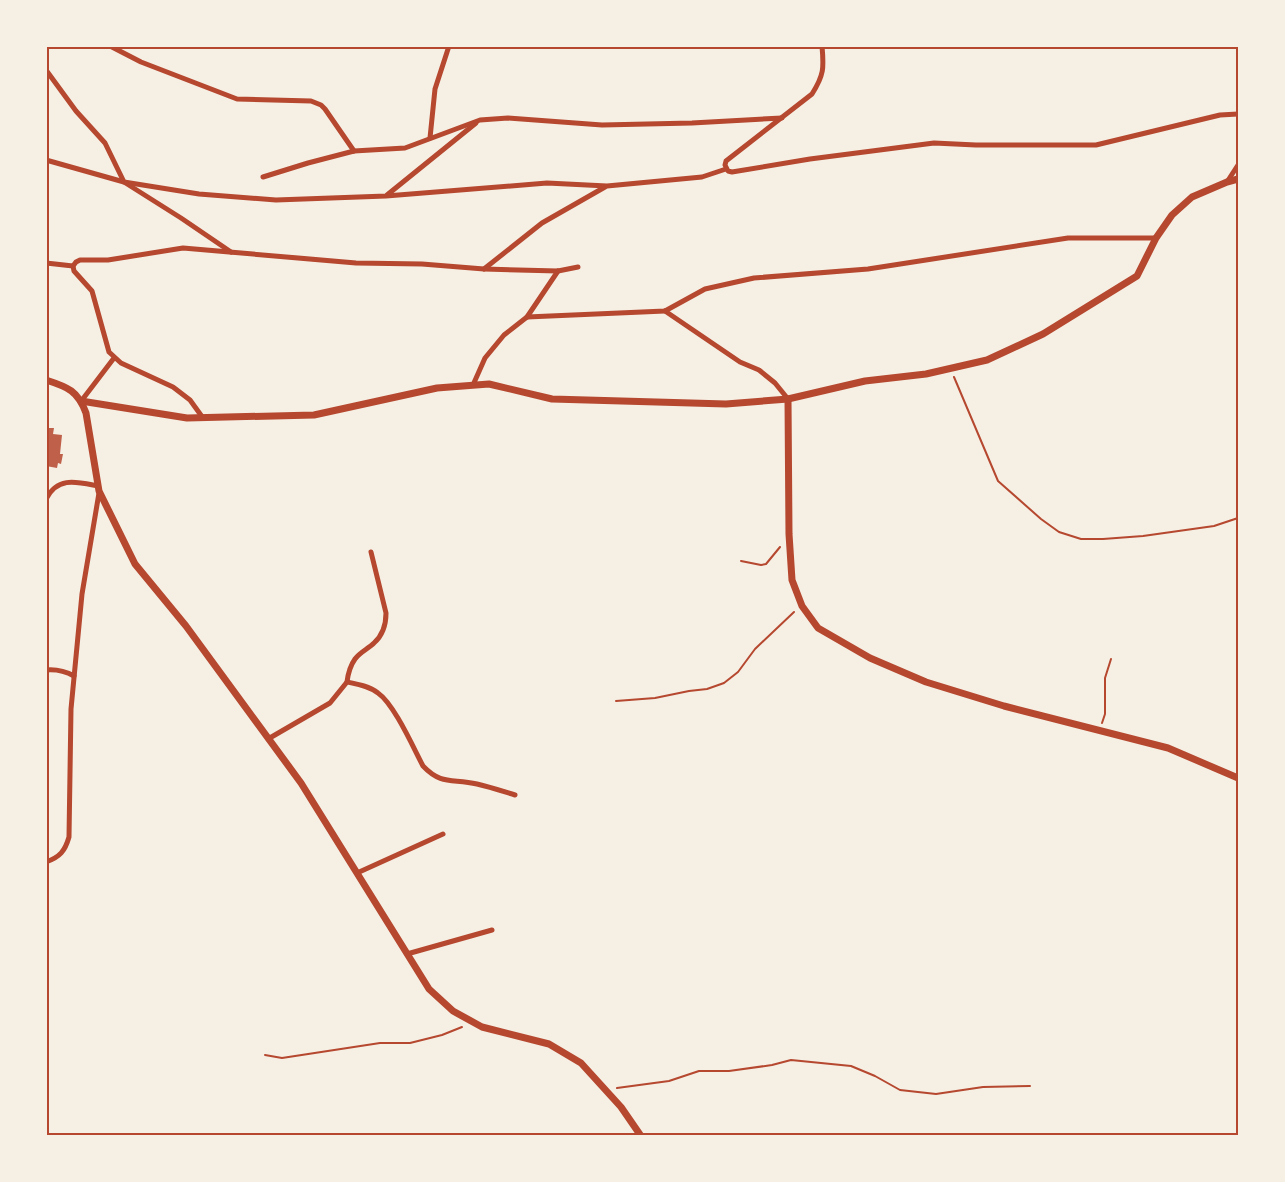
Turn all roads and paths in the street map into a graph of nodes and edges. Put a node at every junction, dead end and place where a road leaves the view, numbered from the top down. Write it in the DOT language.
graph roads {
  1 [pos="110,46"];
  2 [pos="449,46"];
  3 [pos="822,46"];
  4 [pos="46,70"];
  5 [pos="1239,114"];
  6 [pos="782,118"];
  7 [pos="480,120"];
  8 [pos="430,138"];
  9 [pos="354,151"];
  10 [pos="46,160"];
  11 [pos="1239,165"];
  12 [pos="726,169"];
  13 [pos="263,177"];
  14 [pos="1239,179"];
  15 [pos="124,182"];
  16 [pos="1227,182"];
  17 [pos="607,186"];
  18 [pos="386,196"];
  19 [pos="1156,238"];
  20 [pos="232,253"];
  21 [pos="46,263"];
  22 [pos="74,266"];
  23 [pos="578,267"];
  24 [pos="484,269"];
  25 [pos="558,271"];
  26 [pos="665,311"];
  27 [pos="527,317"];
  28 [pos="114,358"];
  29 [pos="951,368"];
  30 [pos="46,380"];
  31 [pos="473,385"];
  32 [pos="788,399"];
  33 [pos="82,401"];
  34 [pos="203,418"];
  35 [pos="99,489"];
  36 [pos="46,499"];
  37 [pos="1239,519"];
  38 [pos="789,534"];
  39 [pos="371,552"];
  40 [pos="741,561"];
  41 [pos="802,606"];
  42 [pos="1111,659"];
  43 [pos="46,670"];
  44 [pos="74,676"];
  45 [pos="347,682"];
  46 [pos="616,701"];
  47 [pos="1100,731"];
  48 [pos="268,739"];
  49 [pos="1239,778"];
  50 [pos="515,795"];
  51 [pos="443,834"];
  52 [pos="46,862"];
  53 [pos="357,873"];
  54 [pos="492,930"];
  55 [pos="407,954"];
  56 [pos="474,1023"];
  57 [pos="265,1055"];
  58 [pos="1030,1086"];
  59 [pos="604,1089"];
  60 [pos="641,1136"];
  1 -- 9 [label="street"];
  2 -- 8 [label="street"];
  3 -- 6 [label="street"];
  4 -- 15 [label="street"];
  5 -- 12 [label="street"];
  6 -- 7 [label="street"];
  6 -- 12 [label="street"];
  7 -- 8 [label="street"];
  7 -- 18 [label="street"];
  8 -- 9 [label="street"];
  9 -- 13 [label="street"];
  10 -- 15 [label="street"];
  11 -- 16 [label="street"];
  12 -- 17 [label="street"];
  14 -- 16 [label="street"];
  15 -- 18 [label="street"];
  15 -- 20 [label="street"];
  16 -- 19 [label="street"];
  17 -- 18 [label="street"];
  17 -- 24 [label="street"];
  19 -- 26 [label="street"];
  19 -- 29 [label="street"];
  20 -- 22 [label="street"];
  20 -- 24 [label="street"];
  21 -- 22 [label="street"];
  22 -- 28 [label="street"];
  23 -- 25 [label="street"];
  24 -- 25 [label="street"];
  25 -- 27 [label="street"];
  26 -- 27 [label="street"];
  26 -- 32 [label="street"];
  27 -- 31 [label="street"];
  28 -- 33 [label="street"];
  28 -- 34 [label="street"];
  29 -- 32 [label="street"];
  29 -- 37 [label="path"];
  30 -- 33 [label="street"];
  31 -- 32 [label="street"];
  31 -- 34 [label="street"];
  32 -- 38 [label="street"];
  33 -- 34 [label="street"];
  33 -- 35 [label="street"];
  35 -- 36 [label="street"];
  35 -- 44 [label="street"];
  35 -- 48 [label="street"];
  38 -- 40 [label="path"];
  38 -- 41 [label="street"];
  39 -- 45 [label="street"];
  41 -- 46 [label="path"];
  41 -- 47 [label="street"];
  42 -- 47 [label="path"];
  43 -- 44 [label="street"];
  44 -- 52 [label="street"];
  45 -- 48 [label="street"];
  45 -- 50 [label="street"];
  47 -- 49 [label="street"];
  48 -- 53 [label="street"];
  51 -- 53 [label="street"];
  53 -- 55 [label="street"];
  54 -- 55 [label="street"];
  55 -- 56 [label="street"];
  56 -- 57 [label="path"];
  56 -- 59 [label="street"];
  58 -- 59 [label="path"];
  59 -- 60 [label="street"];
}
